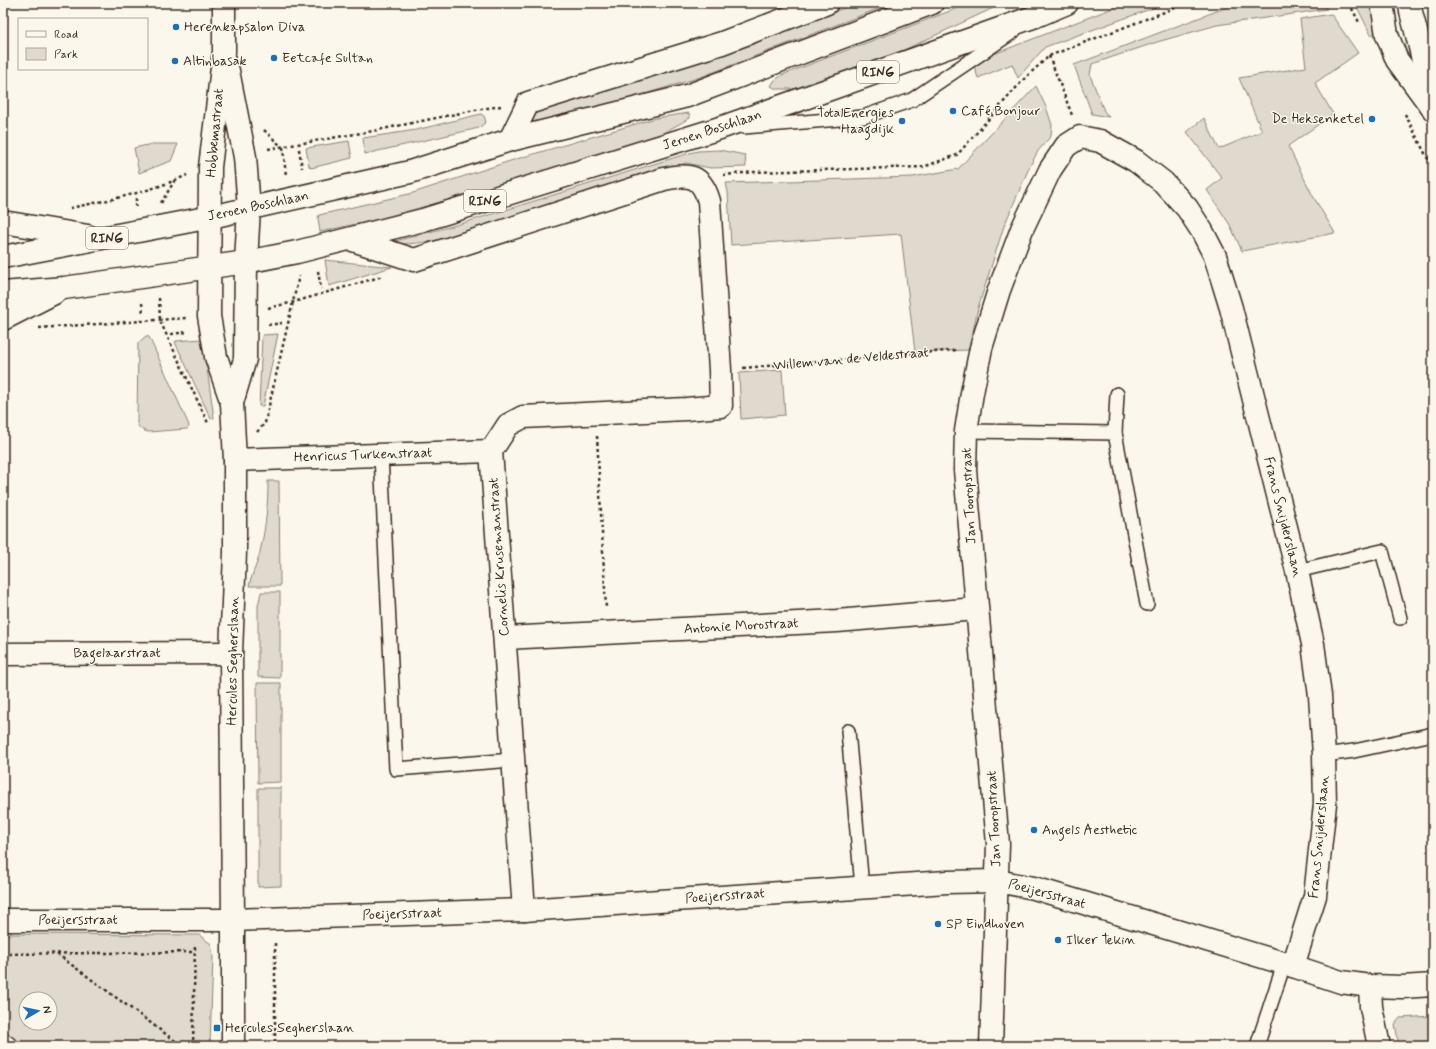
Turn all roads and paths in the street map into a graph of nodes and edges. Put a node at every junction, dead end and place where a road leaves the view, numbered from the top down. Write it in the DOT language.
graph roads {
  1 [pos="224,3"];
  2 [pos="827,3"];
  3 [pos="932,3"];
  4 [pos="1067,3"];
  5 [pos="1188,3"];
  6 [pos="1382,3"];
  7 [pos="1410,3"];
  8 [pos="1036,16"];
  9 [pos="224,50"];
  10 [pos="1049,56"];
  11 [pos="1433,109"];
  12 [pos="475,110"];
  13 [pos="720,128"];
  14 [pos="263,129"];
  15 [pos="1080,137"];
  16 [pos="510,140"];
  17 [pos="283,147"];
  18 [pos="299,149"];
  19 [pos="264,150"];
  20 [pos="1428,159"];
  21 [pos="284,163"];
  22 [pos="302,168"];
  23 [pos="1433,169"];
  24 [pos="189,173"];
  25 [pos="695,178"];
  26 [pos="174,180"];
  27 [pos="160,204"];
  28 [pos="249,208"];
  29 [pos="64,209"];
  30 [pos="210,217"];
  31 [pos="3,222"];
  32 [pos="101,239"];
  33 [pos="350,239"];
  34 [pos="3,257"];
  35 [pos="414,260"];
  36 [pos="246,262"];
  37 [pos="317,267"];
  38 [pos="210,268"];
  39 [pos="300,271"];
  40 [pos="64,288"];
  41 [pos="321,289"];
  42 [pos="3,293"];
  43 [pos="294,302"];
  44 [pos="142,303"];
  45 [pos="159,303"];
  46 [pos="265,309"];
  47 [pos="143,314"];
  48 [pos="191,317"];
  49 [pos="3,319"];
  50 [pos="160,320"];
  51 [pos="282,323"];
  52 [pos="263,326"];
  53 [pos="32,329"];
  54 [pos="193,332"];
  55 [pos="171,334"];
  56 [pos="981,348"];
  57 [pos="720,370"];
  58 [pos="1117,394"];
  59 [pos="232,403"];
  60 [pos="596,413"];
  61 [pos="208,423"];
  62 [pos="265,423"];
  63 [pos="966,431"];
  64 [pos="1115,433"];
  65 [pos="491,451"];
  66 [pos="380,455"];
  67 [pos="235,460"];
  68 [pos="1297,571"];
  69 [pos="1146,604"];
  70 [pos="976,608"];
  71 [pos="1400,618"];
  72 [pos="607,633"];
  73 [pos="504,638"];
  74 [pos="231,653"];
  75 [pos="3,654"];
  76 [pos="848,732"];
  77 [pos="1433,734"];
  78 [pos="1324,755"];
  79 [pos="513,760"];
  80 [pos="997,881"];
  81 [pos="862,887"];
  82 [pos="524,910"];
  83 [pos="275,918"];
  84 [pos="3,920"];
  85 [pos="195,920"];
  86 [pos="233,920"];
  87 [pos="195,952"];
  88 [pos="56,953"];
  89 [pos="3,954"];
  90 [pos="1289,965"];
  91 [pos="1433,985"];
  92 [pos="1370,986"];
  93 [pos="3,1039"];
  94 [pos="12,1046"];
  95 [pos="182,1046"];
  96 [pos="193,1046"];
  97 [pos="233,1046"];
  98 [pos="275,1046"];
  99 [pos="991,1046"];
  100 [pos="1257,1046"];
  101 [pos="1379,1046"];
  1 -- 9 [label="street, Hobbemastraat"];
  2 -- 16 [label="street"];
  3 -- 16 [label="street, Jeroen Boschlaan / RING"];
  4 -- 8 [label="street, Jeroen Boschlaan / RING"];
  5 -- 10 [label="path"];
  6 -- 11 [label="street"];
  7 -- 11 [label="street"];
  8 -- 13 [label="street, Jeroen Boschlaan / RING"];
  8 -- 13 [label="lane"];
  9 -- 28 [label="street, Hobbemastraat"];
  9 -- 30 [label="street, Hobbemastraat"];
  10 -- 15 [label="path"];
  10 -- 25 [label="path"];
  12 -- 17 [label="path"];
  13 -- 33 [label="street, Jeroen Boschlaan / RING"];
  14 -- 17 [label="path"];
  15 -- 56 [label="street, Jan Tooropstraat"];
  15 -- 68 [label="street, Frans Snijderslaan"];
  16 -- 28 [label="street, Jeroen Boschlaan / RING"];
  17 -- 19 [label="path"];
  17 -- 21 [label="path"];
  18 -- 22 [label="path"];
  20 -- 23 [label="path"];
  24 -- 26 [label="path"];
  25 -- 35 [label="street"];
  25 -- 57 [label="street"];
  26 -- 27 [label="path"];
  26 -- 29 [label="path"];
  28 -- 30 [label="street, Jeroen Boschlaan / RING"];
  28 -- 36 [label="street, Hobbemastraat"];
  30 -- 32 [label="street, Jeroen Boschlaan / RING"];
  30 -- 38 [label="street, Hobbemastraat"];
  31 -- 32 [label="street"];
  32 -- 34 [label="street, Jeroen Boschlaan / RING"];
  33 -- 35 [label="street"];
  33 -- 36 [label="street, Jeroen Boschlaan / RING"];
  35 -- 43 [label="path"];
  36 -- 38 [label="street, Jeroen Boschlaan / RING"];
  36 -- 59 [label="street, Hercules Segherslaan"];
  37 -- 41 [label="path"];
  38 -- 40 [label="street, Jeroen Boschlaan / RING"];
  38 -- 59 [label="street, Hercules Segherslaan"];
  39 -- 43 [label="path"];
  40 -- 42 [label="street, Jeroen Boschlaan / RING"];
  40 -- 49 [label="street"];
  43 -- 46 [label="path"];
  43 -- 62 [label="path"];
  44 -- 47 [label="path"];
  45 -- 50 [label="path"];
  48 -- 50 [label="path"];
  50 -- 53 [label="path"];
  50 -- 61 [label="path"];
  51 -- 52 [label="path"];
  54 -- 55 [label="path"];
  56 -- 57 [label="path, Willem van de Veldestraat"];
  56 -- 63 [label="street, Jan Tooropstraat"];
  57 -- 60 [label="street"];
  58 -- 64 [label="lane"];
  59 -- 67 [label="street, Hercules Segherslaan"];
  60 -- 65 [label="street"];
  60 -- 72 [label="path"];
  63 -- 64 [label="lane"];
  63 -- 70 [label="street, Jan Tooropstraat"];
  64 -- 69 [label="lane"];
  65 -- 66 [label="street, Henricus Turkenstraat"];
  65 -- 73 [label="street, Cornelis Krusemanstraat"];
  66 -- 67 [label="street, Henricus Turkenstraat"];
  66 -- 79 [label="lane"];
  67 -- 74 [label="street, Hercules Segherslaan"];
  68 -- 71 [label="lane"];
  68 -- 78 [label="street, Frans Snijderslaan"];
  70 -- 72 [label="street, Antonie Morostraat"];
  70 -- 80 [label="street, Jan Tooropstraat"];
  72 -- 73 [label="street, Antonie Morostraat"];
  73 -- 79 [label="street, Cornelis Krusemanstraat"];
  74 -- 75 [label="street, Bagelaarstraat"];
  74 -- 86 [label="street, Hercules Segherslaan"];
  76 -- 81 [label="lane"];
  77 -- 78 [label="lane"];
  78 -- 90 [label="street, Frans Snijderslaan"];
  79 -- 82 [label="street, Cornelis Krusemanstraat"];
  80 -- 81 [label="street, Poeijersstraat"];
  80 -- 90 [label="street, Poeijersstraat"];
  80 -- 99 [label="street, Jan Tooropstraat"];
  81 -- 82 [label="street, Poeijersstraat"];
  82 -- 83 [label="street, Poeijersstraat"];
  83 -- 86 [label="street, Poeijersstraat"];
  83 -- 98 [label="path"];
  84 -- 85 [label="street, Poeijersstraat"];
  85 -- 86 [label="street, Poeijersstraat"];
  85 -- 87 [label="path"];
  86 -- 97 [label="street, Hercules Segherslaan"];
  87 -- 88 [label="path"];
  87 -- 96 [label="path"];
  88 -- 89 [label="path"];
  88 -- 95 [label="path"];
  90 -- 92 [label="street, Poeijersstraat"];
  90 -- 100 [label="lane"];
  91 -- 92 [label="street, Poeijersstraat"];
  92 -- 101 [label="street"];
  93 -- 94 [label="lane"];
}
